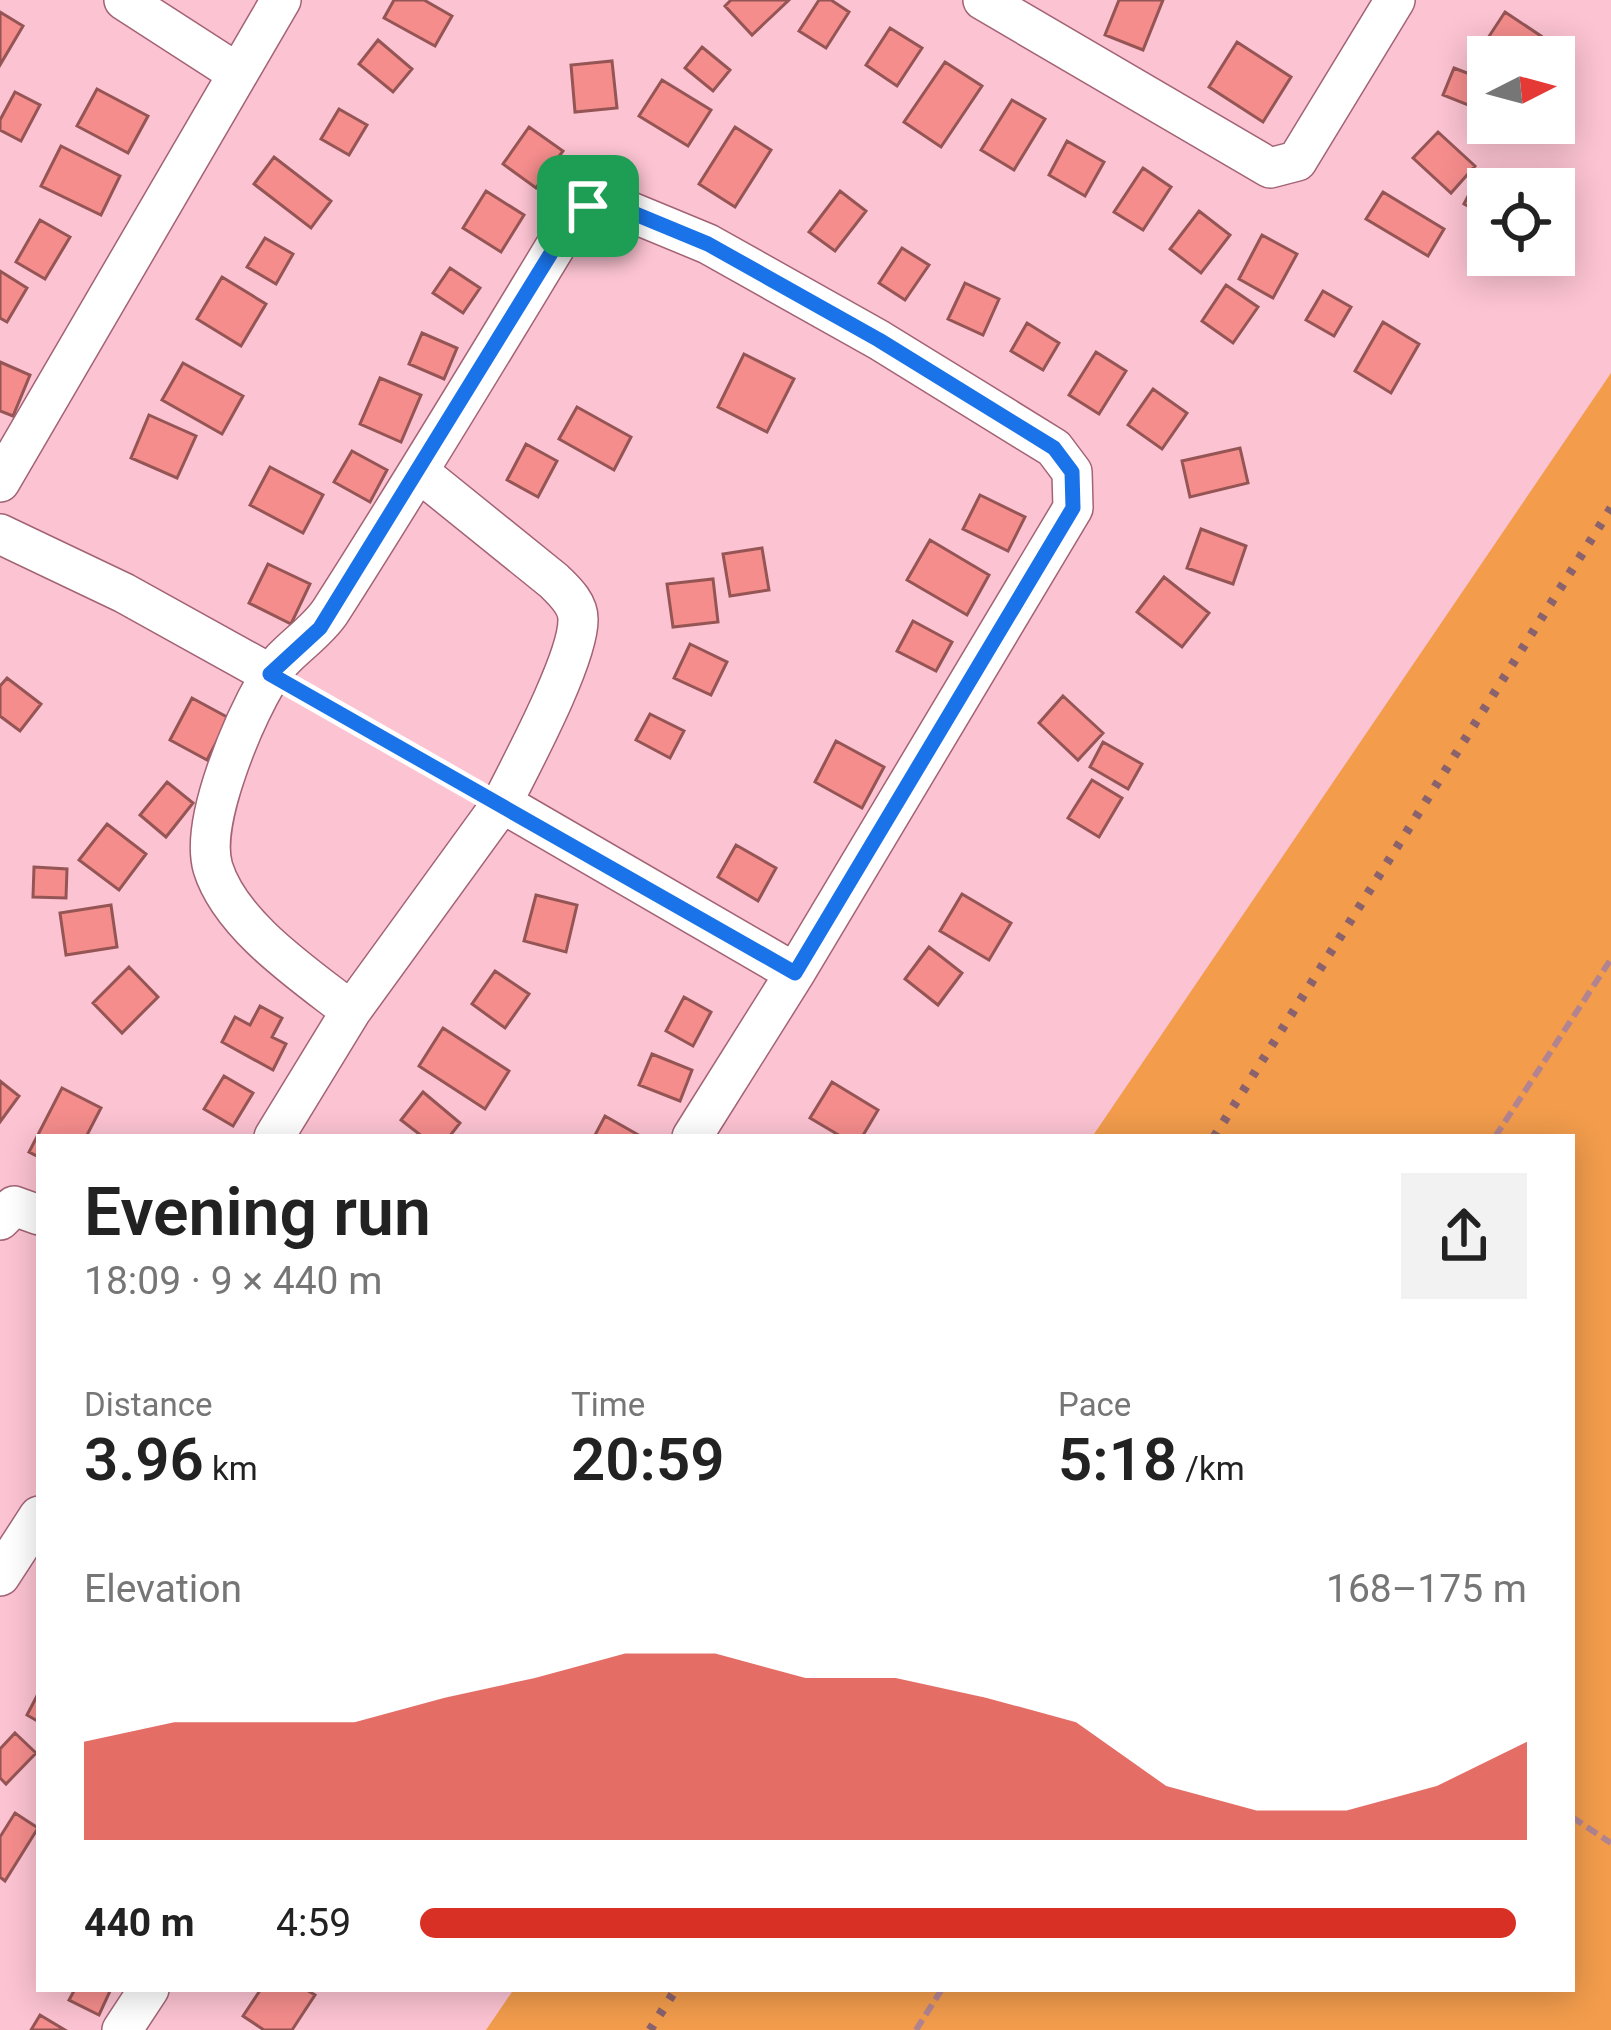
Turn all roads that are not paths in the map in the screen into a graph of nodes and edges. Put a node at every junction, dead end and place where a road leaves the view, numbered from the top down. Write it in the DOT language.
graph roads {
  1 [pos="124,0"];
  2 [pos="281,0"];
  3 [pos="983,0"];
  4 [pos="1395,0"];
  5 [pos="237,73"];
  6 [pos="419,472"];
  7 [pos="0,482"];
  8 [pos="0,534"];
  9 [pos="270,674"];
  10 [pos="502,803"];
  11 [pos="795,973"];
  12 [pos="350,1011"];
  13 [pos="276,1134"];
  14 [pos="694,1134"];
  15 [pos="36,1214"];
  16 [pos="0,1220"];
  17 [pos="36,1521"];
  18 [pos="0,1576"];
  19 [pos="147,1992"];
  20 [pos="122,2030"];
  1 -- 5 [label="street"];
  2 -- 5 [label="street"];
  3 -- 4 [label="street"];
  5 -- 7 [label="street"];
  6 -- 9 [label="street"];
  6 -- 10 [label="street"];
  6 -- 11 [label="street"];
  8 -- 9 [label="street"];
  9 -- 12 [label="street"];
  10 -- 11 [label="street"];
  10 -- 12 [label="street"];
  11 -- 14 [label="street"];
  12 -- 13 [label="street"];
  15 -- 16 [label="street"];
  17 -- 18 [label="street"];
  19 -- 20 [label="street"];
}
